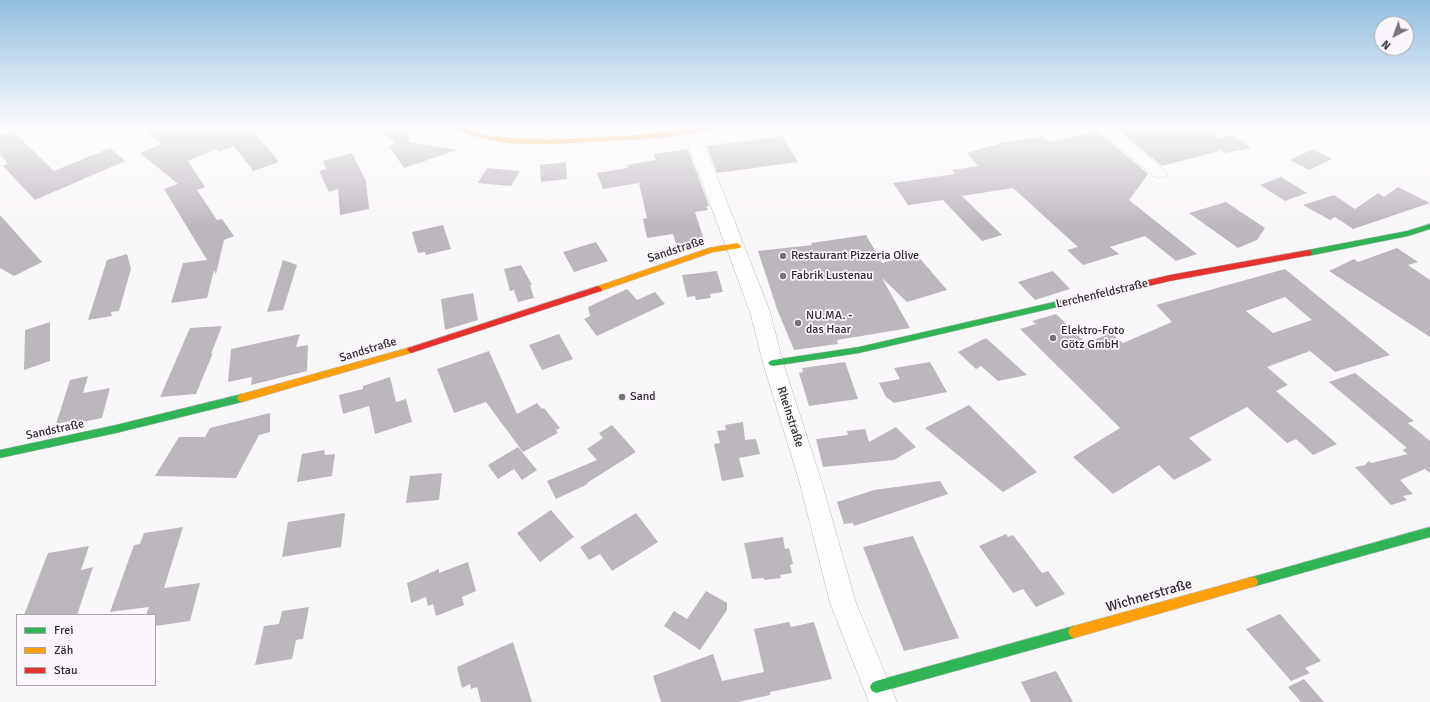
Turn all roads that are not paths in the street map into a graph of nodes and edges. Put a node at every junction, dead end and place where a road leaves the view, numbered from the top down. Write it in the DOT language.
graph roads {
  1 [pos="703,161"];
  2 [pos="1145,161"];
  3 [pos="1160,173"];
  4 [pos="1430,226"];
  5 [pos="737,246"];
  6 [pos="773,362"];
  7 [pos="0,454"];
  8 [pos="1430,532"];
  9 [pos="880,695"];
  1 -- 5 [label="street, Rheinstraße"];
  2 -- 3 [label="street"];
  4 -- 6 [label="street, Lerchenfeldstraße"];
  5 -- 6 [label="street, Rheinstraße"];
  5 -- 7 [label="street, Sandstraße"];
  6 -- 9 [label="street, Rheinstraße"];
  8 -- 9 [label="street, Wichnerstraße"];
}
